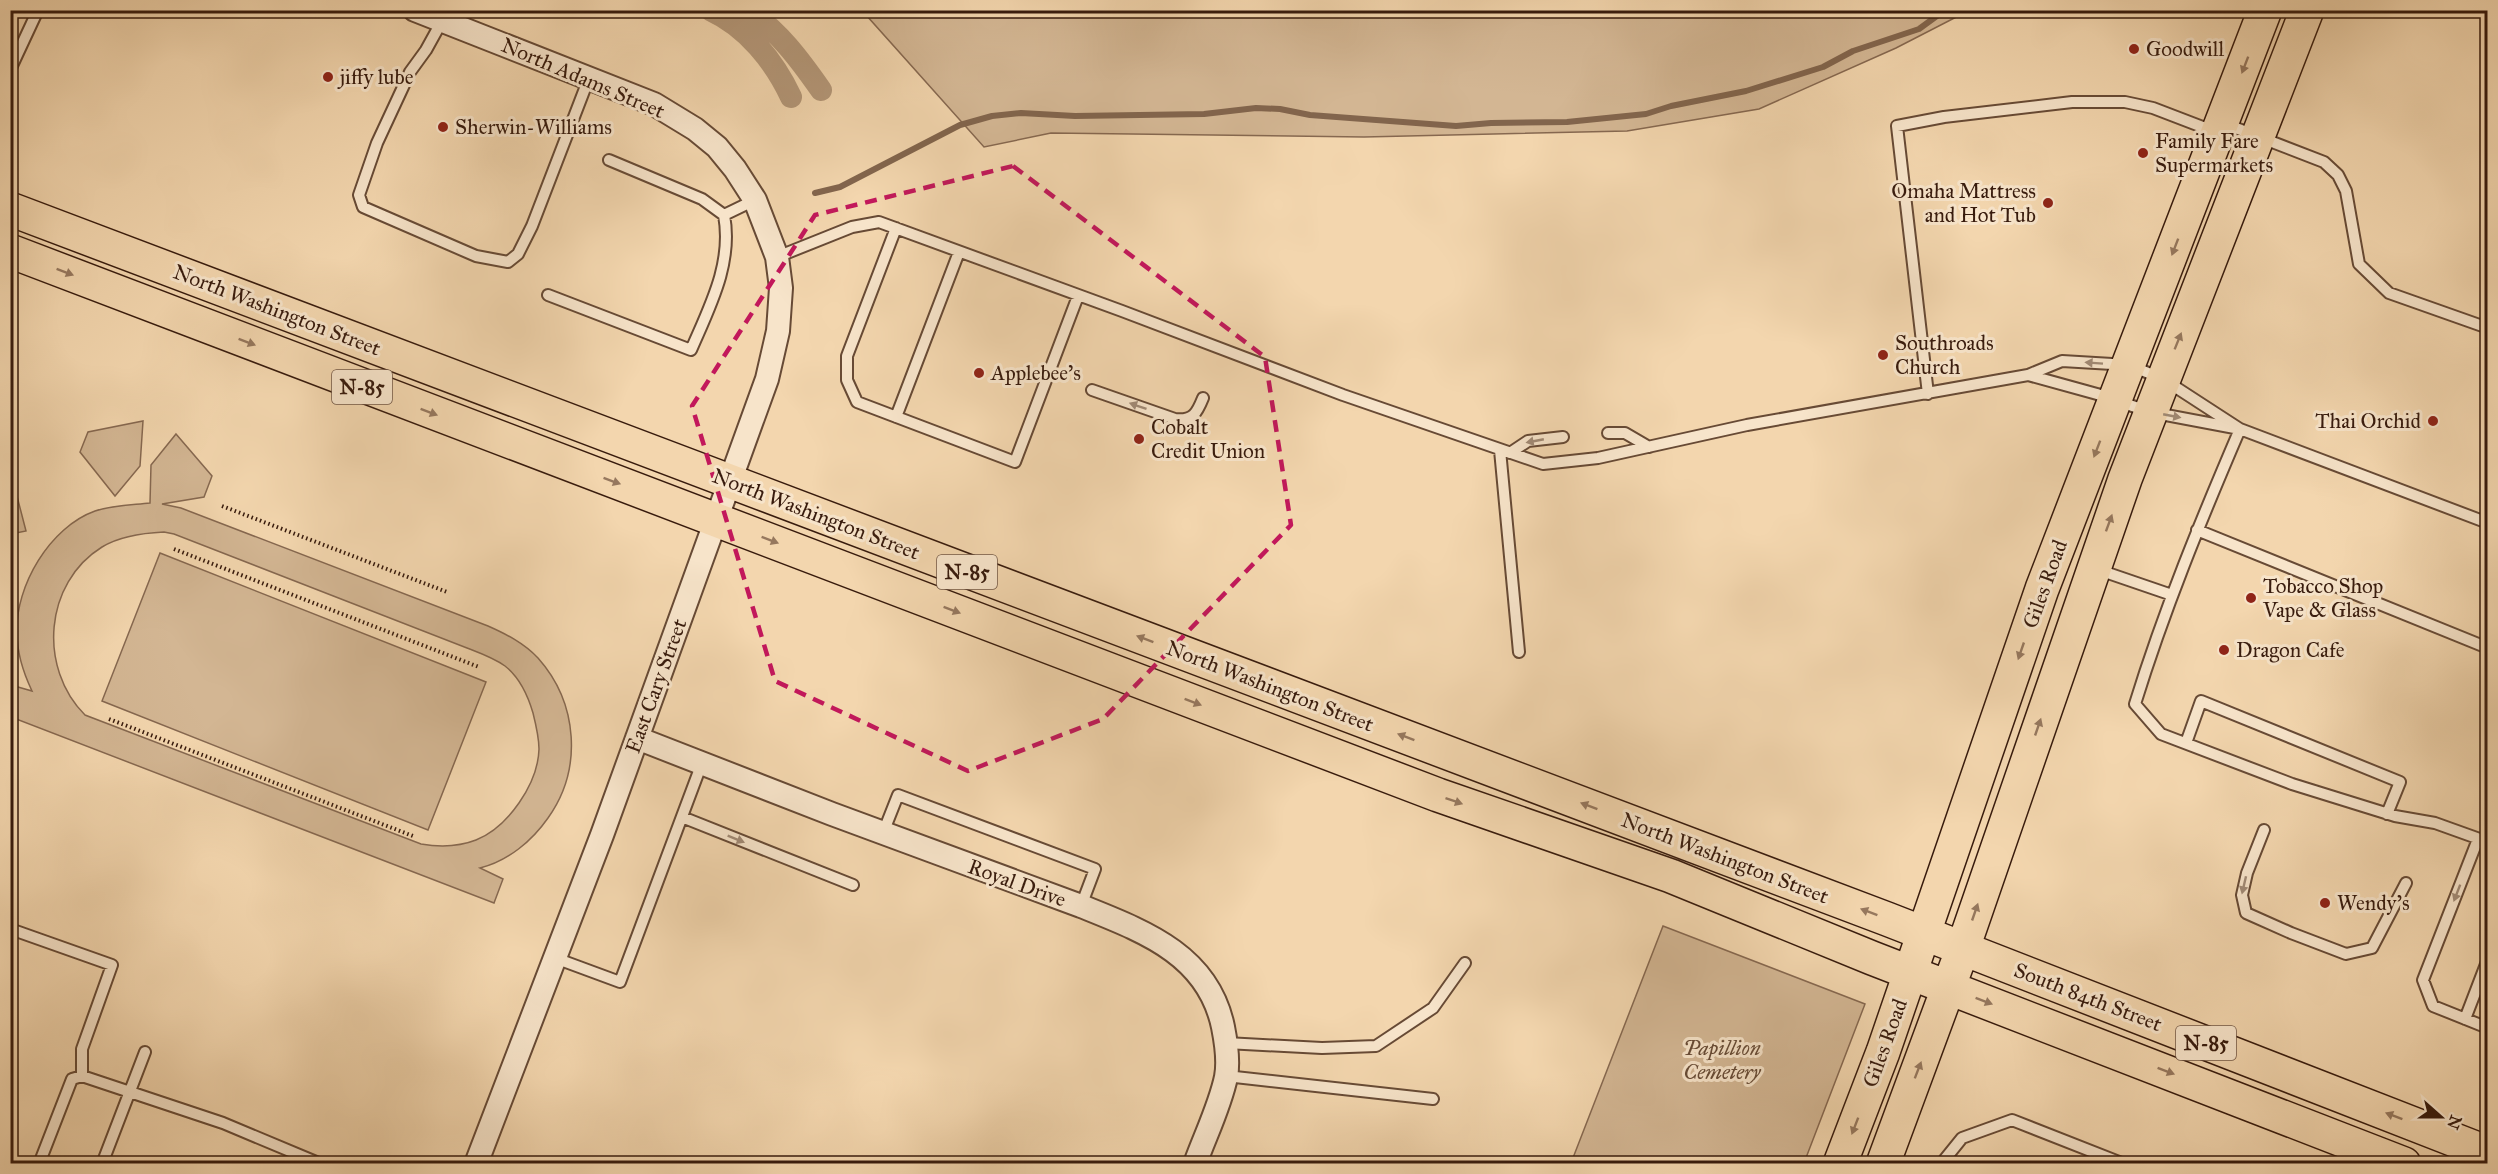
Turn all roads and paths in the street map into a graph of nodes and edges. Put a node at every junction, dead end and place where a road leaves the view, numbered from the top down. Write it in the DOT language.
graph roads {
  1 [pos="38,10"];
  2 [pos="415,10"];
  3 [pos="893,10"];
  4 [pos="932,10"];
  5 [pos="1114,10"];
  6 [pos="1136,10"];
  7 [pos="2265,10"];
  8 [pos="2307,10"];
  9 [pos="442,21"];
  10 [pos="10,70"];
  11 [pos="590,78"];
  12 [pos="2221,128"];
  13 [pos="2259,137"];
  14 [pos="609,160"];
  15 [pos="755,200"];
  16 [pos="10,209"];
  17 [pos="724,215"];
  18 [pos="896,228"];
  19 [pos="10,251"];
  20 [pos="958,252"];
  21 [pos="777,257"];
  22 [pos="548,295"];
  23 [pos="1078,296"];
  24 [pos="2487,328"];
  25 [pos="2129,365"];
  26 [pos="2028,375"];
  27 [pos="2163,379"];
  28 [pos="1092,390"];
  29 [pos="1928,394"];
  30 [pos="1203,398"];
  31 [pos="2116,400"];
  32 [pos="2150,412"];
  33 [pos="896,417"];
  34 [pos="2240,429"];
  35 [pos="1608,433"];
  36 [pos="1563,437"];
  37 [pos="1649,447"];
  38 [pos="1505,451"];
  39 [pos="730,481"];
  40 [pos="222,506"];
  41 [pos="715,520"];
  42 [pos="2487,523"];
  43 [pos="2197,530"];
  44 [pos="174,549"];
  45 [pos="2092,568"];
  46 [pos="447,592"];
  47 [pos="2172,595"];
  48 [pos="2487,648"];
  49 [pos="1519,652"];
  50 [pos="479,667"];
  51 [pos="109,719"];
  52 [pos="637,738"];
  53 [pos="2186,743"];
  54 [pos="702,763"];
  55 [pos="2387,814"];
  56 [pos="682,817"];
  57 [pos="2264,830"];
  58 [pos="883,833"];
  59 [pos="413,836"];
  60 [pos="2483,841"];
  61 [pos="2406,883"];
  62 [pos="853,885"];
  63 [pos="1081,906"];
  64 [pos="10,933"];
  65 [pos="1924,933"];
  66 [pos="1963,948"];
  67 [pos="555,958"];
  68 [pos="2487,958"];
  69 [pos="1465,963"];
  70 [pos="1910,972"];
  71 [pos="1949,987"];
  72 [pos="2465,1019"];
  73 [pos="2487,1028"];
  74 [pos="1226,1043"];
  75 [pos="145,1052"];
  76 [pos="82,1076"];
  77 [pos="1226,1076"];
  78 [pos="130,1091"];
  79 [pos="1433,1099"];
  80 [pos="2487,1153"];
  81 [pos="39,1164"];
  82 [pos="102,1164"];
  83 [pos="321,1164"];
  84 [pos="476,1164"];
  85 [pos="1195,1164"];
  86 [pos="1840,1164"];
  87 [pos="1883,1164"];
  88 [pos="1941,1164"];
  89 [pos="2124,1164"];
  90 [pos="2404,1164"];
  1 -- 10 [label="lane"];
  2 -- 9 [label="street, North Adams Street"];
  3 -- 4 [label="path"];
  5 -- 6 [label="path"];
  7 -- 12 [label="main road, Giles Road, one-way"];
  8 -- 13 [label="main road, Giles Road"];
  9 -- 11 [label="street, North Adams Street"];
  9 -- 11 [label="lane"];
  11 -- 15 [label="street, North Adams Street"];
  12 -- 13 [label="lane"];
  12 -- 25 [label="main road, Giles Road, one-way"];
  12 -- 29 [label="lane"];
  13 -- 24 [label="lane"];
  27 -- 13 [label="main road, Giles Road, one-way"];
  14 -- 17 [label="lane"];
  15 -- 17 [label="lane"];
  15 -- 21 [label="street, East Cary Street"];
  16 -- 39 [label="main road, North Washington Street / N-85"];
  17 -- 22 [label="lane"];
  18 -- 20 [label="lane"];
  18 -- 21 [label="lane"];
  18 -- 33 [label="lane"];
  19 -- 41 [label="main road, North Washington Street / N-85, one-way"];
  20 -- 23 [label="lane"];
  20 -- 33 [label="lane"];
  21 -- 39 [label="street, East Cary Street"];
  23 -- 33 [label="lane"];
  23 -- 38 [label="lane"];
  25 -- 26 [label="lane, one-way"];
  25 -- 27 [label="lane"];
  25 -- 31 [label="main road, Giles Road"];
  26 -- 29 [label="lane"];
  26 -- 31 [label="lane"];
  27 -- 32 [label="main road, Giles Road"];
  27 -- 34 [label="lane"];
  30 -- 28 [label="lane, one-way"];
  29 -- 37 [label="lane"];
  31 -- 32 [label="lane"];
  31 -- 65 [label="main road, Giles Road, one-way"];
  32 -- 34 [label="lane, one-way"];
  45 -- 32 [label="main road, Giles Road, one-way"];
  34 -- 42 [label="lane"];
  34 -- 43 [label="lane"];
  35 -- 37 [label="lane"];
  36 -- 38 [label="lane, one-way"];
  37 -- 38 [label="lane"];
  38 -- 49 [label="lane"];
  39 -- 41 [label="street, East Cary Street"];
  65 -- 39 [label="main road, North Washington Street / N-85, one-way"];
  40 -- 46 [label="path"];
  41 -- 52 [label="street, East Cary Street"];
  41 -- 70 [label="main road, North Washington Street / N-85, one-way"];
  43 -- 47 [label="lane"];
  43 -- 48 [label="lane"];
  44 -- 50 [label="path"];
  45 -- 47 [label="lane"];
  66 -- 45 [label="main road, Giles Road, one-way"];
  47 -- 53 [label="lane"];
  51 -- 59 [label="path"];
  52 -- 54 [label="street, Royal Drive"];
  52 -- 67 [label="street, East Cary Street"];
  53 -- 55 [label="lane"];
  53 -- 55 [label="lane"];
  54 -- 56 [label="lane"];
  54 -- 58 [label="street, Royal Drive"];
  55 -- 60 [label="lane"];
  56 -- 62 [label="lane, one-way"];
  56 -- 67 [label="lane"];
  57 -- 61 [label="lane, one-way"];
  58 -- 63 [label="street, Royal Drive"];
  58 -- 63 [label="lane"];
  60 -- 72 [label="lane, one-way"];
  63 -- 74 [label="street, Royal Drive"];
  64 -- 76 [label="lane"];
  65 -- 66 [label="main road, South 84th Street / N-85"];
  65 -- 70 [label="main road, Giles Road"];
  66 -- 71 [label="main road, Giles Road"];
  80 -- 66 [label="main road, South 84th Street / N-85, one-way"];
  67 -- 84 [label="street, East Cary Street"];
  68 -- 72 [label="lane"];
  69 -- 74 [label="lane"];
  70 -- 71 [label="main road, South 84th Street / N-85"];
  70 -- 86 [label="main road, Giles Road, one-way"];
  87 -- 71 [label="main road, Giles Road, one-way"];
  71 -- 90 [label="main road, South 84th Street / N-85, one-way"];
  72 -- 73 [label="lane"];
  74 -- 77 [label="street, Royal Drive"];
  75 -- 78 [label="lane"];
  76 -- 78 [label="lane"];
  76 -- 81 [label="lane"];
  77 -- 79 [label="lane"];
  77 -- 85 [label="street, Royal Drive"];
  78 -- 82 [label="lane"];
  78 -- 83 [label="lane"];
  88 -- 89 [label="lane"];
}
